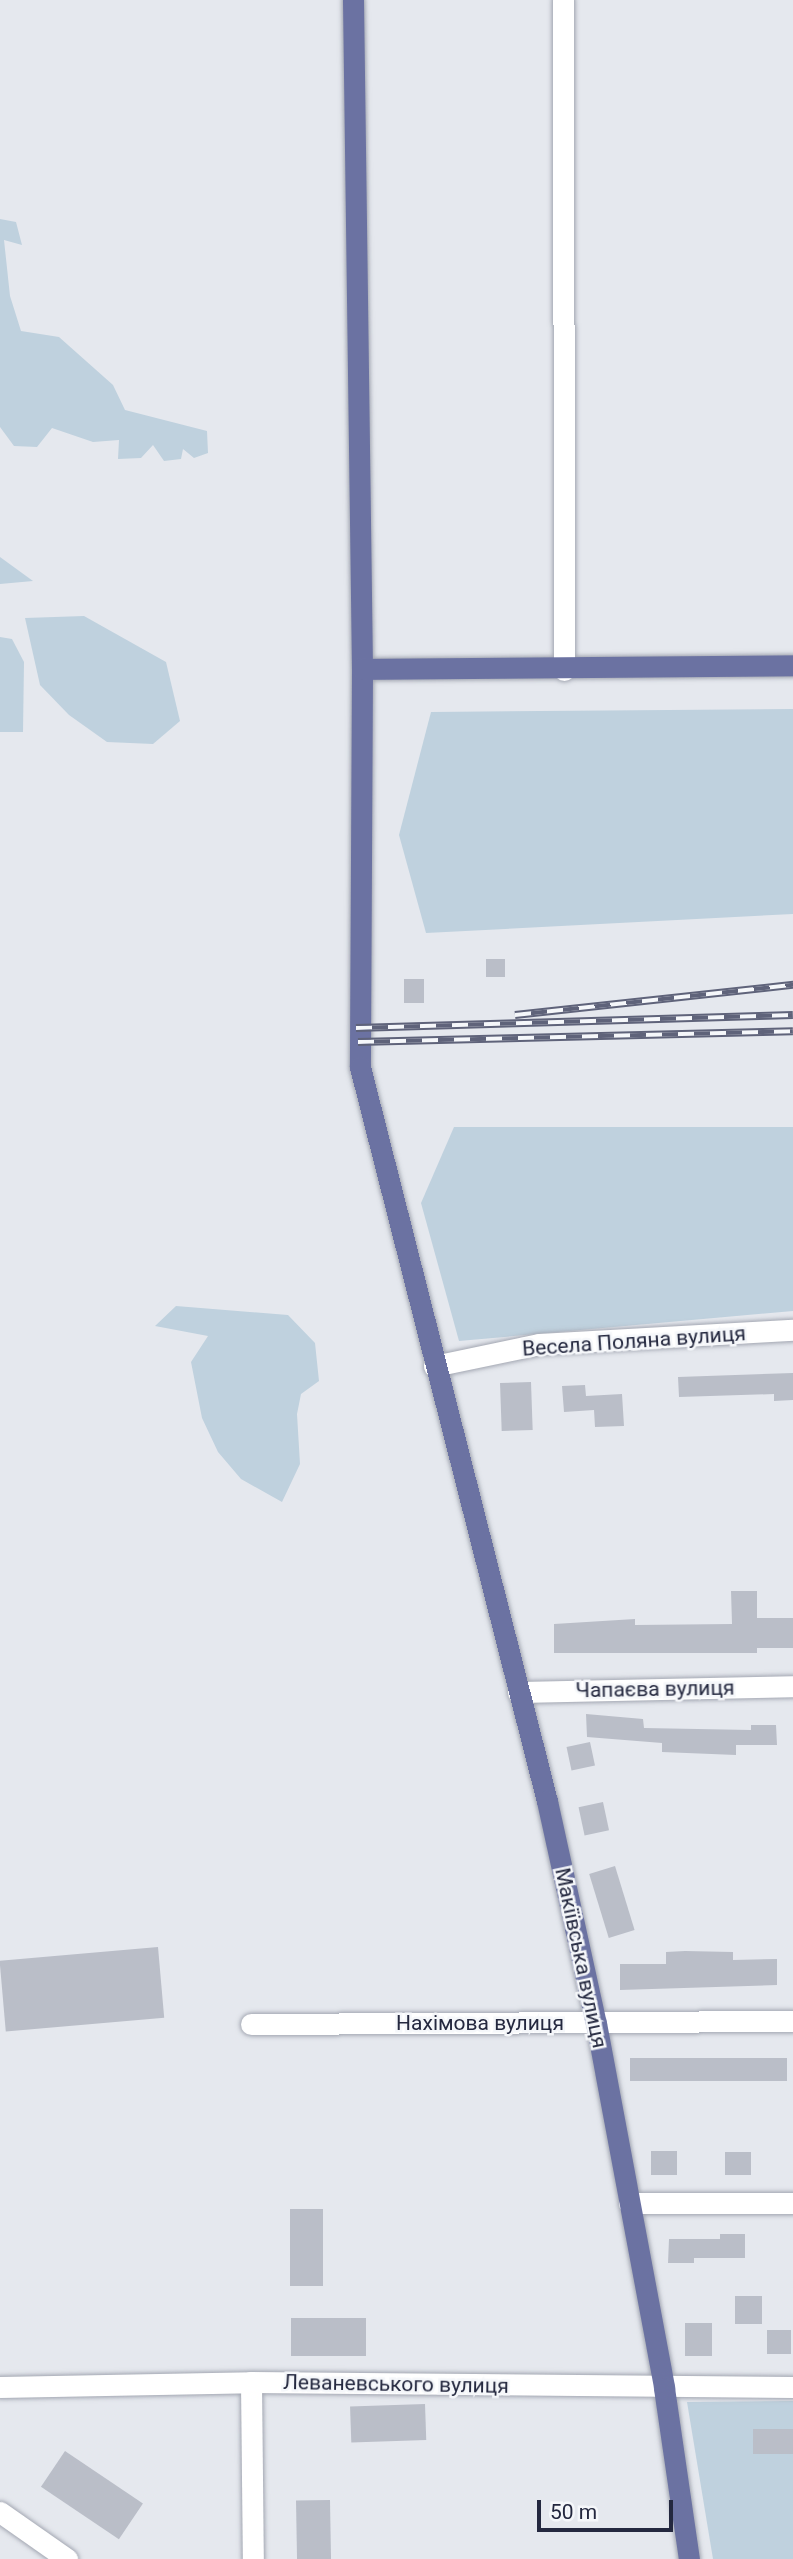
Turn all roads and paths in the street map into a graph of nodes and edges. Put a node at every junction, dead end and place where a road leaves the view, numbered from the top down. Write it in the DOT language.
graph roads {
  1 [pos="353,0"];
  2 [pos="563,0"];
  3 [pos="793,665"];
  4 [pos="362,669"];
  5 [pos="564,670"];
  6 [pos="793,1331"];
  7 [pos="434,1366"];
  8 [pos="793,1686"];
  9 [pos="518,1692"];
  10 [pos="793,2021"];
  11 [pos="596,2023"];
  12 [pos="251,2024"];
  13 [pos="629,2203"];
  14 [pos="793,2203"];
  15 [pos="251,2382"];
  16 [pos="0,2387"];
  17 [pos="793,2387"];
  18 [pos="664,2388"];
  19 [pos="0,2512"];
  20 [pos="68,2559"];
  21 [pos="253,2559"];
  22 [pos="689,2559"];
  1 -- 4 [label="main road, Макіївська вулиця"];
  2 -- 5 [label="street"];
  3 -- 5 [label="main road"];
  4 -- 5 [label="main road"];
  4 -- 7 [label="main road, Макіївська вулиця"];
  6 -- 7 [label="street, Весела Поляна вулиця"];
  7 -- 9 [label="main road, Макіївська вулиця"];
  8 -- 9 [label="street, Чапаєва вулиця"];
  9 -- 11 [label="main road, Макіївська вулиця"];
  10 -- 11 [label="street, Нахімова вулиця"];
  11 -- 12 [label="street, Нахімова вулиця"];
  11 -- 13 [label="main road, Макіївська вулиця"];
  13 -- 14 [label="street"];
  13 -- 18 [label="main road, Макіївська вулиця"];
  15 -- 16 [label="street, Леваневського вулиця"];
  15 -- 18 [label="street, Леваневського вулиця"];
  15 -- 21 [label="street"];
  17 -- 18 [label="street, Леваневського вулиця"];
  18 -- 22 [label="main road, Макіївська вулиця"];
  19 -- 20 [label="street"];
}
